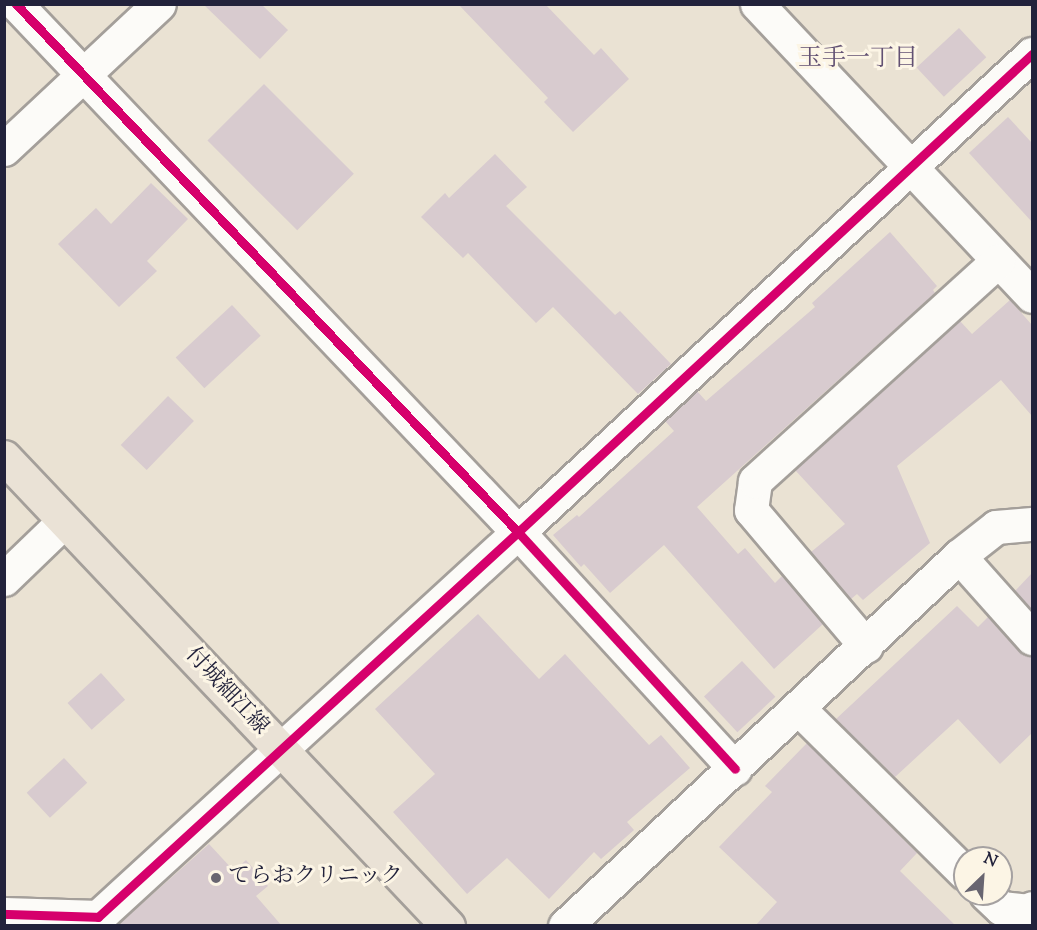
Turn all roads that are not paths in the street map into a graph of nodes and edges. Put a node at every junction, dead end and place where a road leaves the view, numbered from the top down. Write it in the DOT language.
graph roads {
  1 [pos="16,4"];
  2 [pos="159,4"];
  3 [pos="757,4"];
  4 [pos="1032,54"];
  5 [pos="84,77"];
  6 [pos="4,149"];
  7 [pos="910,165"];
  8 [pos="998,261"];
  9 [pos="1032,296"];
  10 [pos="4,457"];
  11 [pos="64,521"];
  12 [pos="1032,524"];
  13 [pos="518,532"];
  14 [pos="959,556"];
  15 [pos="4,579"];
  16 [pos="1032,638"];
  17 [pos="866,646"];
  18 [pos="799,709"];
  19 [pos="279,749"];
  20 [pos="735,769"];
  21 [pos="953,861"];
  22 [pos="999,906"];
  23 [pos="1032,908"];
  24 [pos="4,914"];
  25 [pos="448,926"];
  26 [pos="565,926"];
  1 -- 5 [label="street"];
  2 -- 5 [label="street"];
  3 -- 7 [label="street"];
  4 -- 7 [label="street"];
  5 -- 6 [label="street"];
  5 -- 13 [label="street"];
  7 -- 8 [label="street"];
  7 -- 13 [label="street"];
  8 -- 9 [label="street"];
  8 -- 17 [label="street"];
  10 -- 11 [label="main road, 付城細江線"];
  11 -- 15 [label="street"];
  11 -- 19 [label="main road, 付城細江線"];
  12 -- 14 [label="street"];
  13 -- 19 [label="street"];
  13 -- 20 [label="street"];
  14 -- 16 [label="street"];
  14 -- 17 [label="street"];
  17 -- 18 [label="street"];
  18 -- 20 [label="street"];
  18 -- 21 [label="street"];
  19 -- 24 [label="street"];
  19 -- 25 [label="main road, 付城細江線"];
  20 -- 26 [label="street"];
  22 -- 23 [label="street"];
}
